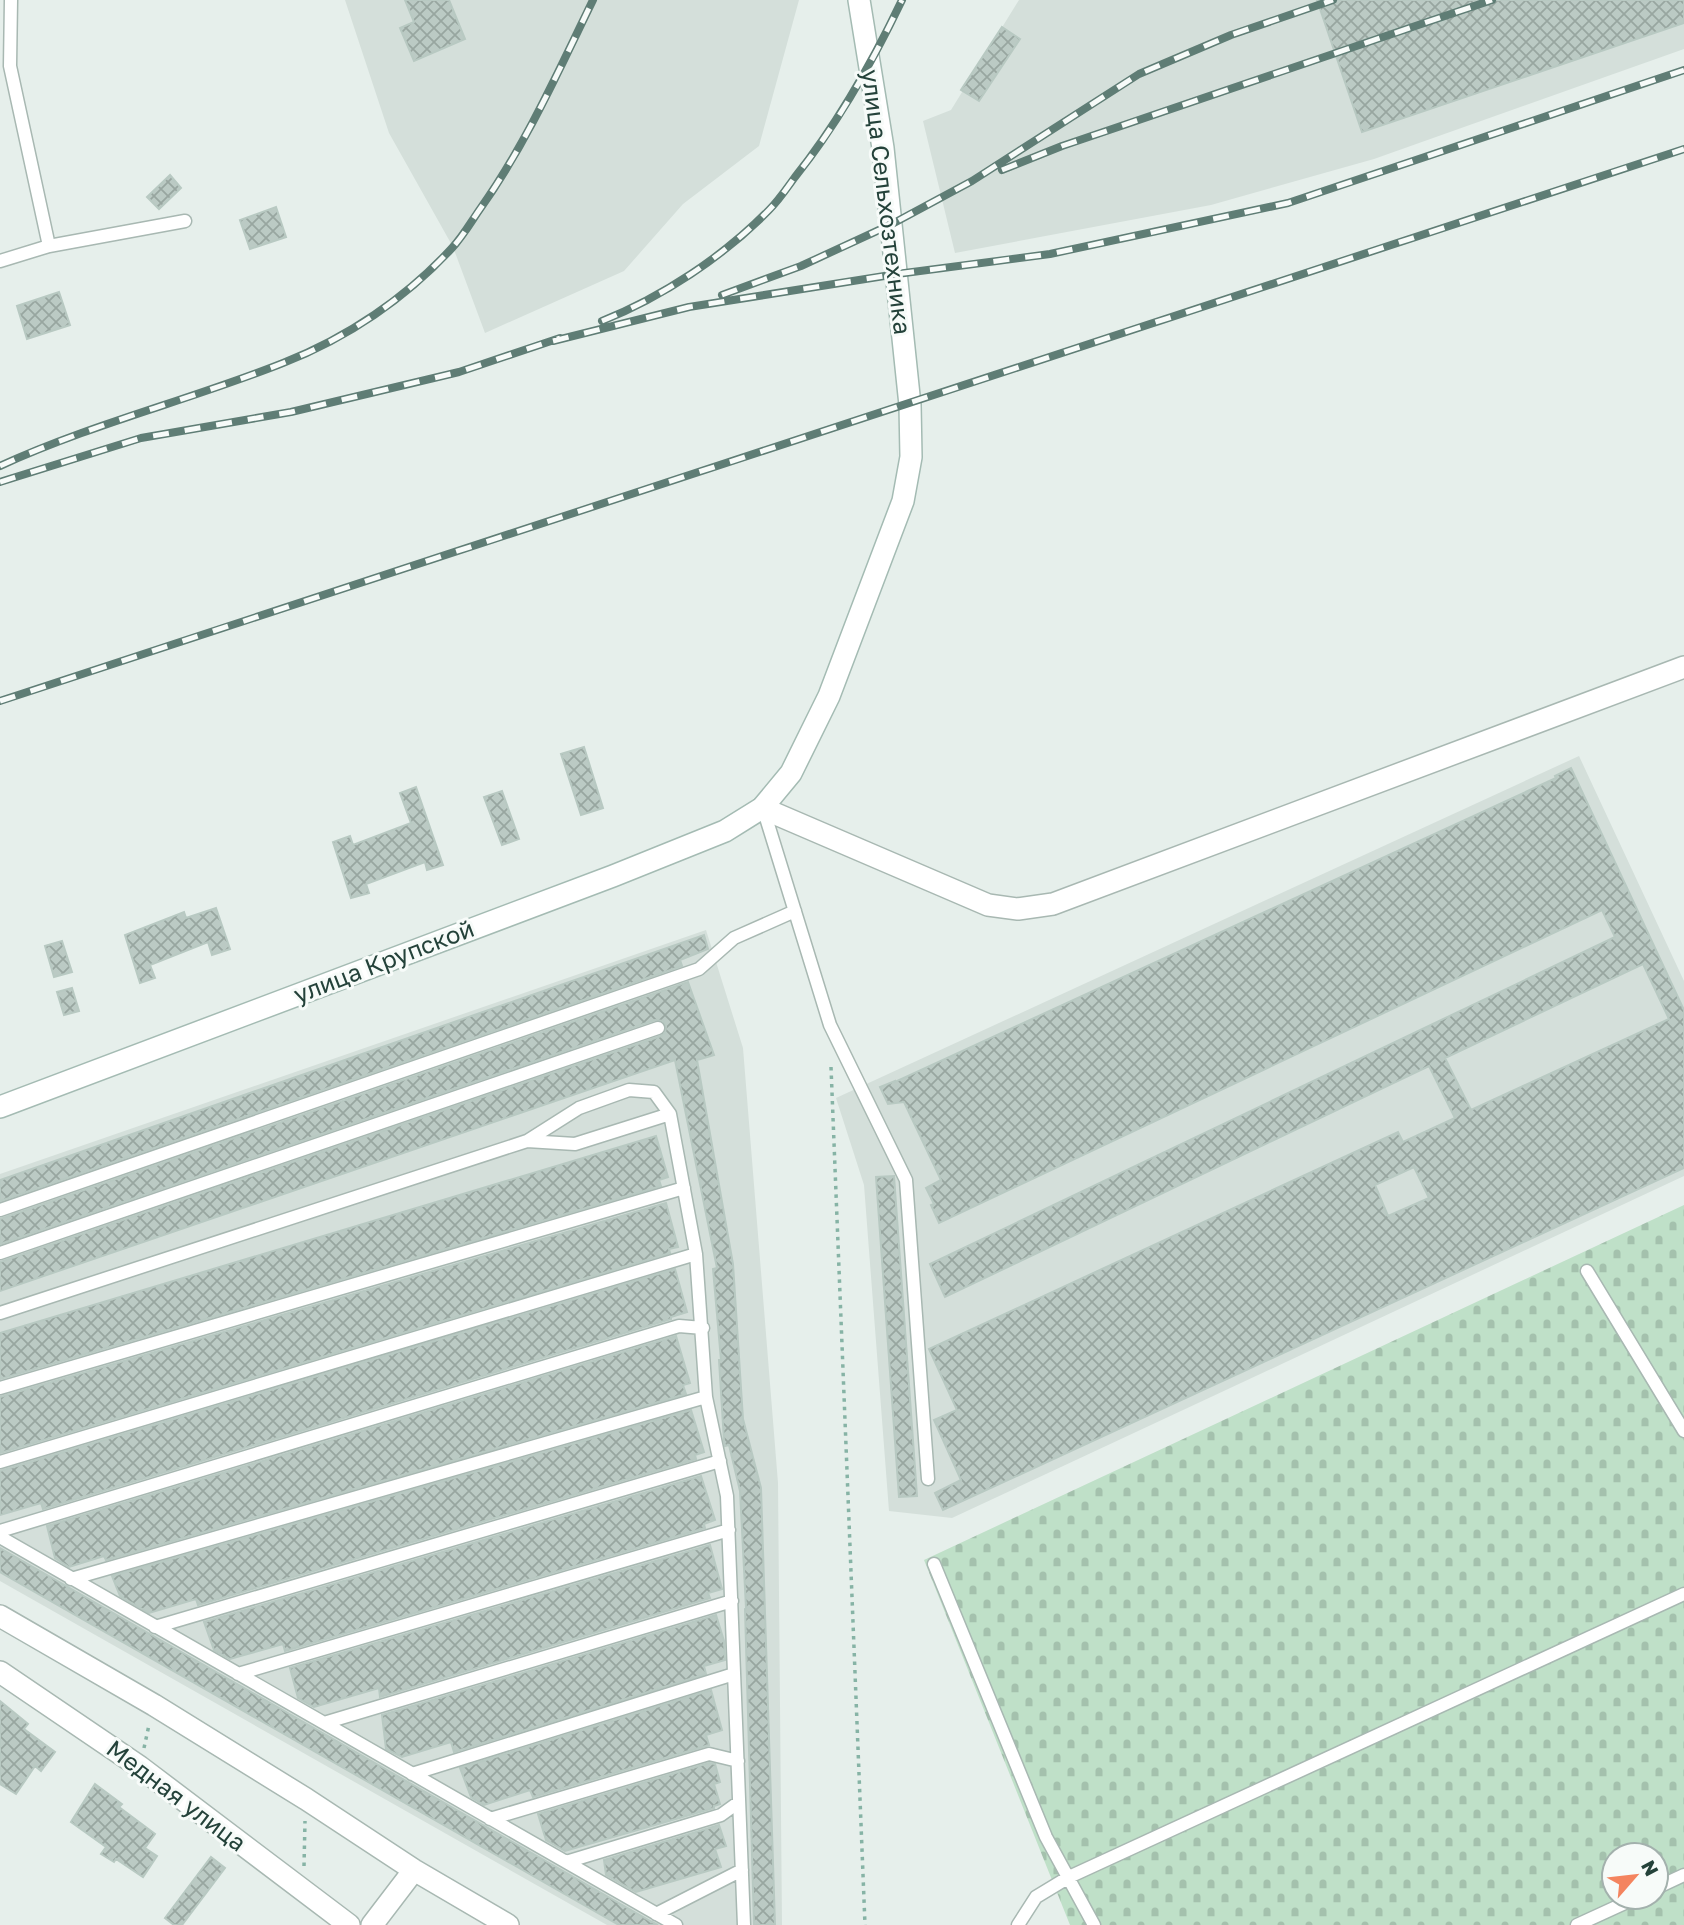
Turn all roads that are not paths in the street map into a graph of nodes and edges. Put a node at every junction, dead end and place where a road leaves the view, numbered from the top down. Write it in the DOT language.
graph roads {
  1 [pos="11,0"];
  2 [pos="859,0"];
  3 [pos="186,221"];
  4 [pos="49,246"];
  5 [pos="0,261"];
  6 [pos="1684,667"];
  7 [pos="762,808"];
  8 [pos="795,911"];
  9 [pos="658,1028"];
  10 [pos="0,1107"];
  11 [pos="670,1114"];
  12 [pos="527,1141"];
  13 [pos="684,1188"];
  14 [pos="0,1210"];
  15 [pos="0,1254"];
  16 [pos="696,1254"];
  17 [pos="1587,1271"];
  18 [pos="0,1313"];
  19 [pos="703,1328"];
  20 [pos="0,1388"];
  21 [pos="706,1397"];
  22 [pos="1684,1432"];
  23 [pos="720,1461"];
  24 [pos="0,1462"];
  25 [pos="928,1479"];
  26 [pos="729,1530"];
  27 [pos="0,1531"];
  28 [pos="0,1537"];
  29 [pos="934,1564"];
  30 [pos="71,1578"];
  31 [pos="1684,1594"];
  32 [pos="732,1601"];
  33 [pos="0,1616"];
  34 [pos="155,1627"];
  35 [pos="0,1672"];
  36 [pos="238,1674"];
  37 [pos="734,1674"];
  38 [pos="324,1723"];
  39 [pos="738,1761"];
  40 [pos="412,1774"];
  41 [pos="739,1802"];
  42 [pos="490,1819"];
  43 [pos="566,1862"];
  44 [pos="414,1870"];
  45 [pos="742,1870"];
  46 [pos="1069,1877"];
  47 [pos="1608,1911"];
  48 [pos="656,1914"];
  49 [pos="349,1925"];
  50 [pos="372,1925"];
  51 [pos="508,1925"];
  52 [pos="676,1925"];
  53 [pos="744,1925"];
  54 [pos="1018,1925"];
  55 [pos="1094,1925"];
  56 [pos="1577,1925"];
  1 -- 4 [label="lane"];
  2 -- 7 [label="street, улица Сельхозтехника"];
  3 -- 4 [label="lane"];
  4 -- 5 [label="lane"];
  6 -- 7 [label="street"];
  7 -- 8 [label="lane"];
  7 -- 10 [label="street, улица Крупской"];
  8 -- 14 [label="lane"];
  8 -- 25 [label="lane"];
  9 -- 15 [label="lane"];
  11 -- 12 [label="lane"];
  11 -- 12 [label="lane"];
  11 -- 13 [label="lane"];
  12 -- 18 [label="lane"];
  13 -- 16 [label="lane"];
  13 -- 20 [label="lane"];
  16 -- 19 [label="lane"];
  16 -- 24 [label="lane"];
  17 -- 22 [label="lane"];
  19 -- 21 [label="lane"];
  19 -- 27 [label="lane"];
  21 -- 23 [label="lane"];
  21 -- 30 [label="lane"];
  23 -- 26 [label="lane"];
  23 -- 34 [label="lane"];
  26 -- 32 [label="lane"];
  26 -- 36 [label="lane"];
  28 -- 30 [label="lane"];
  29 -- 46 [label="lane"];
  30 -- 34 [label="lane"];
  31 -- 46 [label="lane"];
  32 -- 37 [label="lane"];
  32 -- 38 [label="lane"];
  33 -- 44 [label="street"];
  34 -- 36 [label="lane"];
  35 -- 49 [label="street, Медная улица"];
  36 -- 38 [label="lane"];
  37 -- 39 [label="lane"];
  37 -- 40 [label="lane"];
  38 -- 40 [label="lane"];
  39 -- 41 [label="lane"];
  39 -- 42 [label="lane"];
  40 -- 42 [label="lane"];
  41 -- 43 [label="lane"];
  41 -- 45 [label="lane"];
  42 -- 43 [label="lane"];
  43 -- 48 [label="lane"];
  44 -- 50 [label="street"];
  44 -- 51 [label="street"];
  45 -- 48 [label="lane"];
  45 -- 53 [label="lane"];
  46 -- 54 [label="lane"];
  46 -- 55 [label="lane"];
  47 -- 56 [label="lane"];
  48 -- 52 [label="lane"];
}
